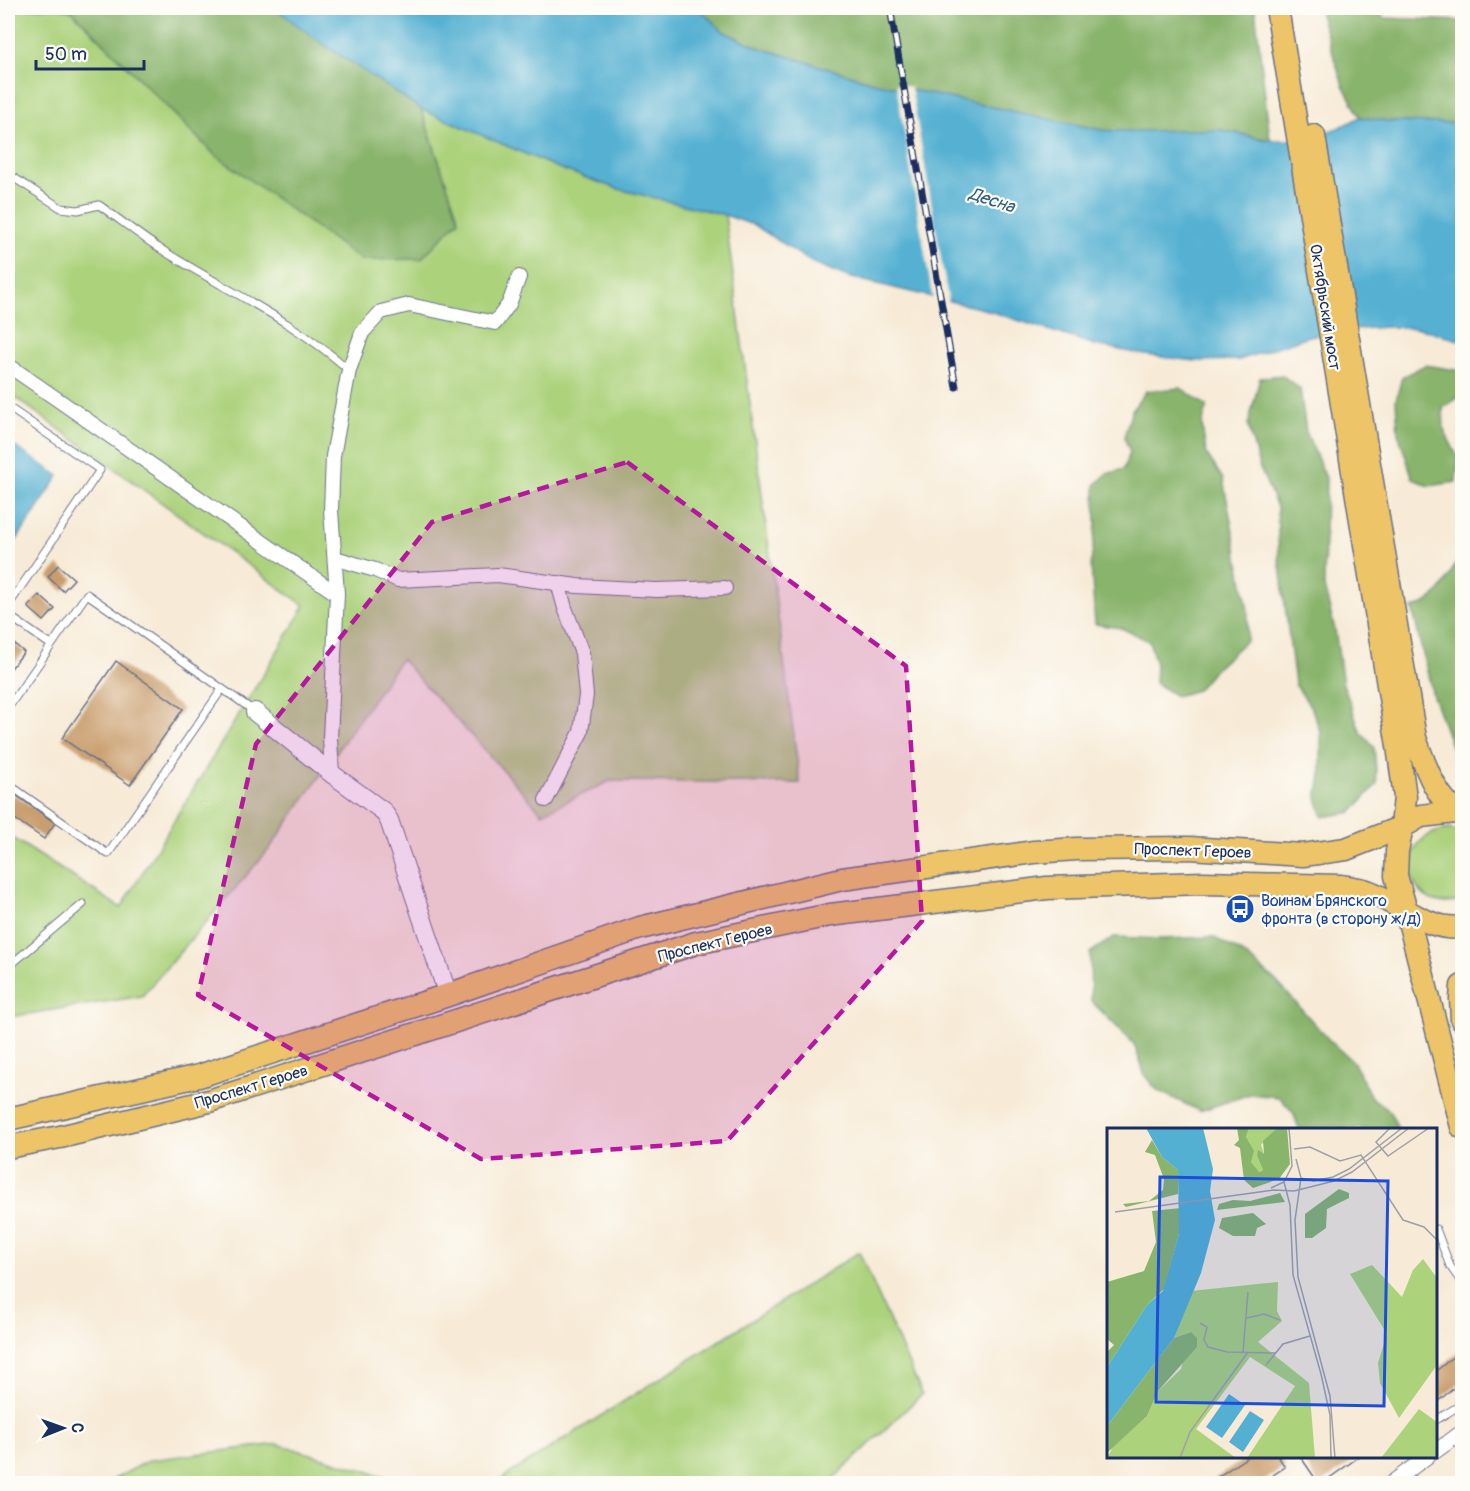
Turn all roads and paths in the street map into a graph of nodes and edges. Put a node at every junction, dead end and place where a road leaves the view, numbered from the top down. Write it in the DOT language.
graph roads {
  1 [pos="1276,8"];
  2 [pos="1292,8"];
  3 [pos="8,174"];
  4 [pos="519,277"];
  5 [pos="8,365"];
  6 [pos="349,370"];
  7 [pos="8,407"];
  8 [pos="335,558"];
  9 [pos="558,583"];
  10 [pos="725,588"];
  11 [pos="337,594"];
  12 [pos="8,606"];
  13 [pos="1385,606"];
  14 [pos="8,615"];
  15 [pos="51,645"];
  16 [pos="222,689"];
  17 [pos="8,708"];
  18 [pos="255,712"];
  19 [pos="332,774"];
  20 [pos="8,784"];
  21 [pos="546,800"];
  22 [pos="1459,814"];
  23 [pos="1402,827"];
  24 [pos="83,904"];
  25 [pos="1406,910"];
  26 [pos="1462,927"];
  27 [pos="8,967"];
  28 [pos="1462,986"];
  29 [pos="448,995"];
  30 [pos="1462,1020"];
  31 [pos="8,1119"];
  32 [pos="1462,1127"];
  33 [pos="8,1147"];
  34 [pos="1437,1232"];
  35 [pos="1462,1283"];
  36 [pos="1462,1404"];
  37 [pos="1437,1419"];
  38 [pos="1462,1432"];
  39 [pos="1437,1450"];
  40 [pos="1425,1458"];
  41 [pos="1390,1484"];
  1 -- 13 [label="main road, Октябрьский мост"];
  2 -- 13 [label="main road, Октябрьский мост"];
  3 -- 6 [label="lane"];
  4 -- 6 [label="street"];
  5 -- 11 [label="street"];
  6 -- 8 [label="street"];
  7 -- 12 [label="lane"];
  8 -- 9 [label="street"];
  8 -- 11 [label="street"];
  9 -- 10 [label="street"];
  9 -- 21 [label="street"];
  11 -- 19 [label="street"];
  13 -- 22 [label="main road"];
  13 -- 23 [label="main road"];
  14 -- 15 [label="lane"];
  15 -- 16 [label="lane"];
  15 -- 17 [label="lane"];
  16 -- 18 [label="lane"];
  16 -- 20 [label="lane"];
  18 -- 19 [label="street"];
  19 -- 29 [label="street"];
  22 -- 23 [label="main road, Проспект Героев"];
  23 -- 25 [label="main road"];
  23 -- 29 [label="main road, Проспект Героев"];
  24 -- 27 [label="lane"];
  25 -- 26 [label="main road, Проспект Героев"];
  25 -- 32 [label="main road"];
  25 -- 33 [label="main road, Проспект Героев"];
  28 -- 30 [label="main road"];
  29 -- 31 [label="main road, Проспект Героев"];
  34 -- 35 [label="lane"];
  36 -- 37 [label="lane"];
  38 -- 39 [label="street"];
  40 -- 41 [label="street"];
}
